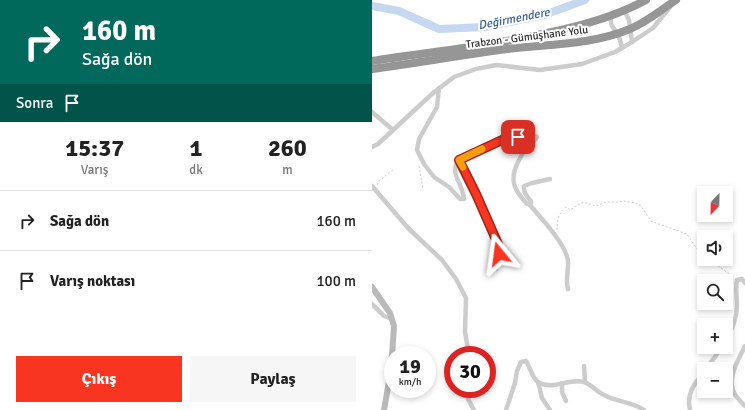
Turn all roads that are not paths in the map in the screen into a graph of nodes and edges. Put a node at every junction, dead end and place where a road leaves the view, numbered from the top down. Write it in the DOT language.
graph roads {
  1 [pos="646,0"];
  2 [pos="676,0"];
  3 [pos="624,10"];
  4 [pos="611,16"];
  5 [pos="630,29"];
  6 [pos="617,33"];
  7 [pos="632,42"];
  8 [pos="622,48"];
  9 [pos="372,61"];
  10 [pos="372,69"];
  11 [pos="439,88"];
  12 [pos="372,112"];
  13 [pos="393,130"];
  14 [pos="372,146"];
  15 [pos="459,160"];
  16 [pos="550,178"];
  17 [pos="372,186"];
  18 [pos="529,204"];
  19 [pos="496,269"];
  20 [pos="745,283"];
  21 [pos="372,287"];
  22 [pos="568,289"];
  23 [pos="372,304"];
  24 [pos="392,319"];
  25 [pos="733,325"];
  26 [pos="467,346"];
  27 [pos="745,346"];
  28 [pos="584,366"];
  29 [pos="697,380"];
  30 [pos="538,382"];
  31 [pos="585,382"];
  32 [pos="562,383"];
  33 [pos="468,398"];
  34 [pos="566,401"];
  35 [pos="745,406"];
  36 [pos="384,410"];
  37 [pos="474,410"];
  38 [pos="506,410"];
  39 [pos="550,410"];
  40 [pos="644,410"];
  41 [pos="690,410"];
  1 -- 3 [label="highway, Trabzon - Gümüşhane Yolu"];
  2 -- 5 [label="highway, Trabzon - Gümüşhane Yolu"];
  2 -- 7 [label="street"];
  3 -- 4 [label="highway, Trabzon - Gümüşhane Yolu"];
  3 -- 5 [label="street"];
  4 -- 6 [label="street"];
  4 -- 9 [label="highway, Trabzon - Gümüşhane Yolu"];
  5 -- 6 [label="highway, Trabzon - Gümüşhane Yolu"];
  5 -- 7 [label="street"];
  6 -- 8 [label="street"];
  6 -- 10 [label="highway, Trabzon - Gümüşhane Yolu"];
  7 -- 8 [label="street"];
  8 -- 11 [label="street"];
  11 -- 13 [label="street"];
  11 -- 15 [label="street"];
  12 -- 13 [label="street"];
  13 -- 14 [label="street"];
  15 -- 18 [label="street"];
  15 -- 19 [label="street"];
  16 -- 18 [label="street"];
  17 -- 26 [label="street"];
  18 -- 22 [label="street"];
  20 -- 25 [label="street"];
  21 -- 24 [label="street"];
  23 -- 24 [label="street"];
  24 -- 36 [label="street"];
  27 -- 35 [label="street"];
  28 -- 31 [label="street"];
  29 -- 41 [label="street"];
  30 -- 32 [label="street"];
  30 -- 38 [label="street"];
  30 -- 39 [label="street"];
  31 -- 32 [label="street"];
  31 -- 40 [label="street"];
  32 -- 34 [label="street"];
  33 -- 37 [label="street"];
}
